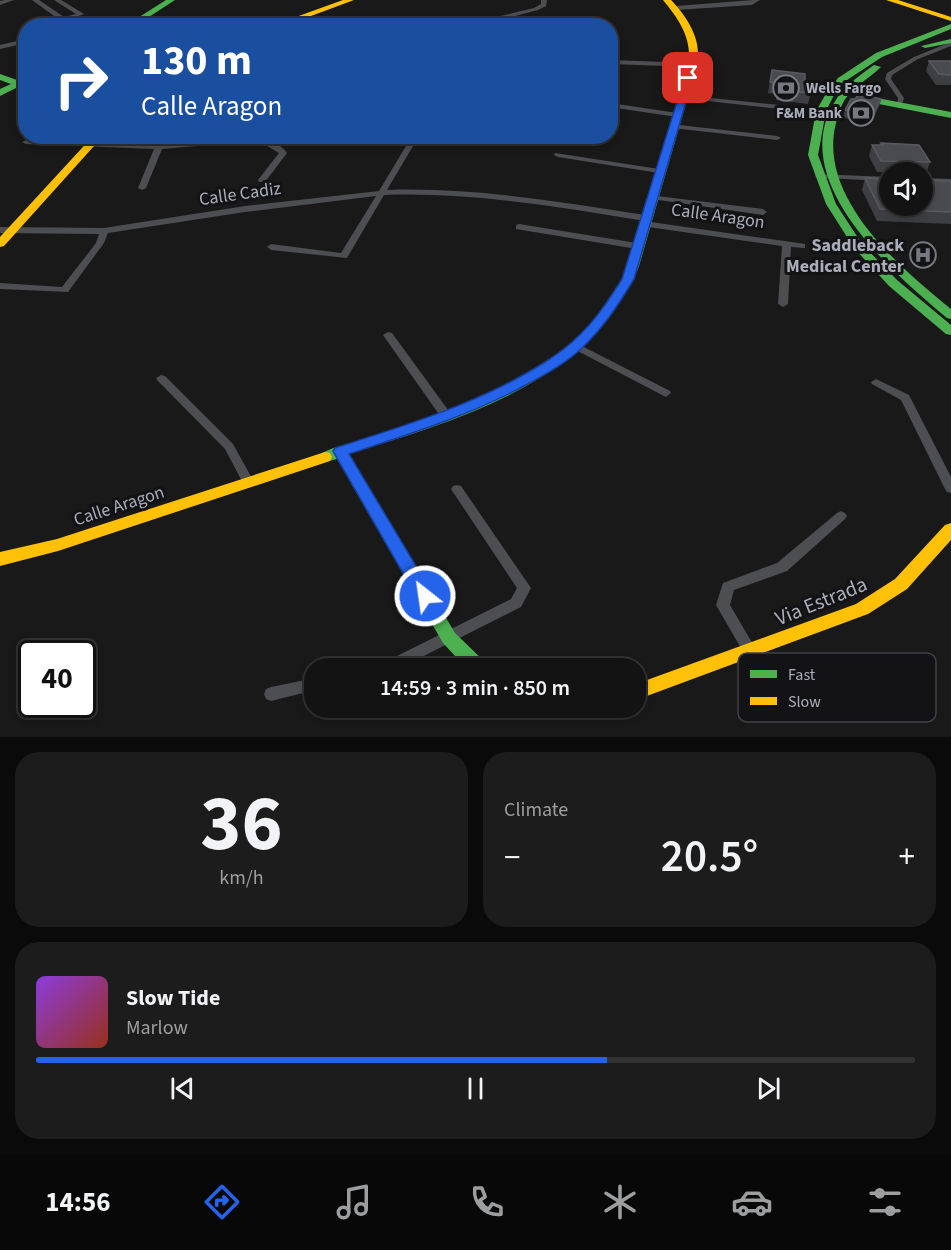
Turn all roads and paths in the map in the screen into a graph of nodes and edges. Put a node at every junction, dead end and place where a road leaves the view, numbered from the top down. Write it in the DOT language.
graph roads {
  1 [pos="11,0"];
  2 [pos="35,0"];
  3 [pos="57,0"];
  4 [pos="171,0"];
  5 [pos="183,0"];
  6 [pos="544,0"];
  7 [pos="732,0"];
  8 [pos="757,0"];
  9 [pos="890,0"];
  10 [pos="905,0"];
  11 [pos="341,1"];
  12 [pos="0,3"];
  13 [pos="672,4"];
  14 [pos="695,8"];
  15 [pos="951,14"];
  16 [pos="510,15"];
  17 [pos="62,18"];
  18 [pos="67,18"];
  19 [pos="142,18"];
  20 [pos="155,18"];
  21 [pos="296,18"];
  22 [pos="497,18"];
  23 [pos="515,18"];
  24 [pos="951,19"];
  25 [pos="951,37"];
  26 [pos="18,43"];
  27 [pos="1,46"];
  28 [pos="13,54"];
  29 [pos="618,62"];
  30 [pos="693,66"];
  31 [pos="840,91"];
  32 [pos="682,97"];
  33 [pos="900,104"];
  34 [pos="618,107"];
  35 [pos="789,108"];
  36 [pos="951,110"];
  37 [pos="951,115"];
  38 [pos="675,120"];
  39 [pos="777,138"];
  40 [pos="92,144"];
  41 [pos="132,144"];
  42 [pos="161,144"];
  43 [pos="196,144"];
  44 [pos="269,144"];
  45 [pos="411,144"];
  46 [pos="159,147"];
  47 [pos="558,155"];
  48 [pos="659,171"];
  49 [pos="827,179"];
  50 [pos="879,179"];
  51 [pos="262,180"];
  52 [pos="933,180"];
  53 [pos="951,181"];
  54 [pos="879,183"];
  55 [pos="933,185"];
  56 [pos="951,186"];
  57 [pos="142,188"];
  58 [pos="382,194"];
  59 [pos="651,197"];
  60 [pos="763,212"];
  61 [pos="644,221"];
  62 [pos="519,227"];
  63 [pos="6,230"];
  64 [pos="104,231"];
  65 [pos="0,244"];
  66 [pos="786,244"];
  67 [pos="637,246"];
  68 [pos="802,246"];
  69 [pos="272,247"];
  70 [pos="0,286"];
  71 [pos="783,304"];
  72 [pos="951,315"];
  73 [pos="951,331"];
  74 [pos="388,334"];
  75 [pos="576,346"];
  76 [pos="161,378"];
  77 [pos="876,382"];
  78 [pos="666,393"];
  79 [pos="447,417"];
  80 [pos="340,451"];
  81 [pos="248,482"];
  82 [pos="457,489"];
  83 [pos="951,489"];
  84 [pos="841,516"];
  85 [pos="951,529"];
  86 [pos="0,559"];
  87 [pos="449,638"];
  88 [pos="750,651"];
  89 [pos="744,653"];
  90 [pos="738,655"];
  91 [pos="407,658"];
  92 [pos="468,658"];
  93 [pos="304,686"];
  94 [pos="646,688"];
  95 [pos="271,694"];
  1 -- 12 [label="street"];
  2 -- 17 [label="street"];
  3 -- 18 [label="street"];
  4 -- 19 [label="street"];
  5 -- 20 [label="street"];
  6 -- 16 [label="street"];
  7 -- 14 [label="street, Calle Aragon"];
  8 -- 14 [label="street, Calle Aragon"];
  9 -- 24 [label="street"];
  10 -- 15 [label="street"];
  11 -- 21 [label="street"];
  13 -- 14 [label="street, Calle Aragon"];
  13 -- 30 [label="street, Calle Aragon"];
  16 -- 22 [label="street"];
  16 -- 23 [label="street"];
  25 -- 31 [label="street"];
  25 -- 31 [label="street"];
  25 -- 33 [label="street"];
  26 -- 27 [label="street"];
  27 -- 28 [label="street"];
  29 -- 30 [label="street"];
  30 -- 32 [label="street, Calle Aragon"];
  31 -- 33 [label="street"];
  31 -- 49 [label="street"];
  32 -- 35 [label="street"];
  32 -- 38 [label="street, Calle Aragon"];
  33 -- 36 [label="street"];
  33 -- 37 [label="street"];
  34 -- 38 [label="street"];
  38 -- 39 [label="street"];
  38 -- 48 [label="street, Calle Aragon"];
  40 -- 63 [label="street"];
  41 -- 46 [label="street"];
  42 -- 46 [label="street"];
  43 -- 46 [label="street"];
  44 -- 51 [label="street"];
  45 -- 58 [label="street"];
  46 -- 57 [label="street"];
  47 -- 48 [label="street"];
  48 -- 59 [label="street, Calle Aragon"];
  49 -- 50 [label="street"];
  49 -- 54 [label="street"];
  49 -- 72 [label="street"];
  49 -- 73 [label="street"];
  52 -- 53 [label="street"];
  55 -- 56 [label="street"];
  58 -- 61 [label="street, Calle Cadiz"];
  58 -- 64 [label="street, Calle Cadiz"];
  58 -- 69 [label="street"];
  59 -- 60 [label="street, Calle Aragon"];
  59 -- 61 [label="street, Calle Aragon"];
  61 -- 66 [label="street, Calle Aragon"];
  61 -- 67 [label="street, Calle Aragon"];
  62 -- 67 [label="street"];
  63 -- 64 [label="street, Calle Cadiz"];
  63 -- 65 [label="street"];
  64 -- 70 [label="street"];
  66 -- 68 [label="street, Calle Aragon"];
  66 -- 71 [label="street, Calle Aragon"];
  67 -- 75 [label="street, Calle Aragon"];
  74 -- 79 [label="street"];
  75 -- 78 [label="street"];
  75 -- 79 [label="street, Calle Aragon"];
  76 -- 81 [label="street"];
  77 -- 83 [label="street"];
  79 -- 80 [label="street, Calle Aragon"];
  80 -- 81 [label="street, Calle Aragon"];
  80 -- 87 [label="street"];
  81 -- 86 [label="street, Calle Aragon"];
  82 -- 87 [label="street"];
  84 -- 88 [label="street"];
  85 -- 88 [label="street, Via Estrada"];
  87 -- 91 [label="street"];
  87 -- 92 [label="street"];
  88 -- 89 [label="street, Via Estrada"];
  90 -- 94 [label="street, Via Estrada"];
  93 -- 95 [label="street"];
}
